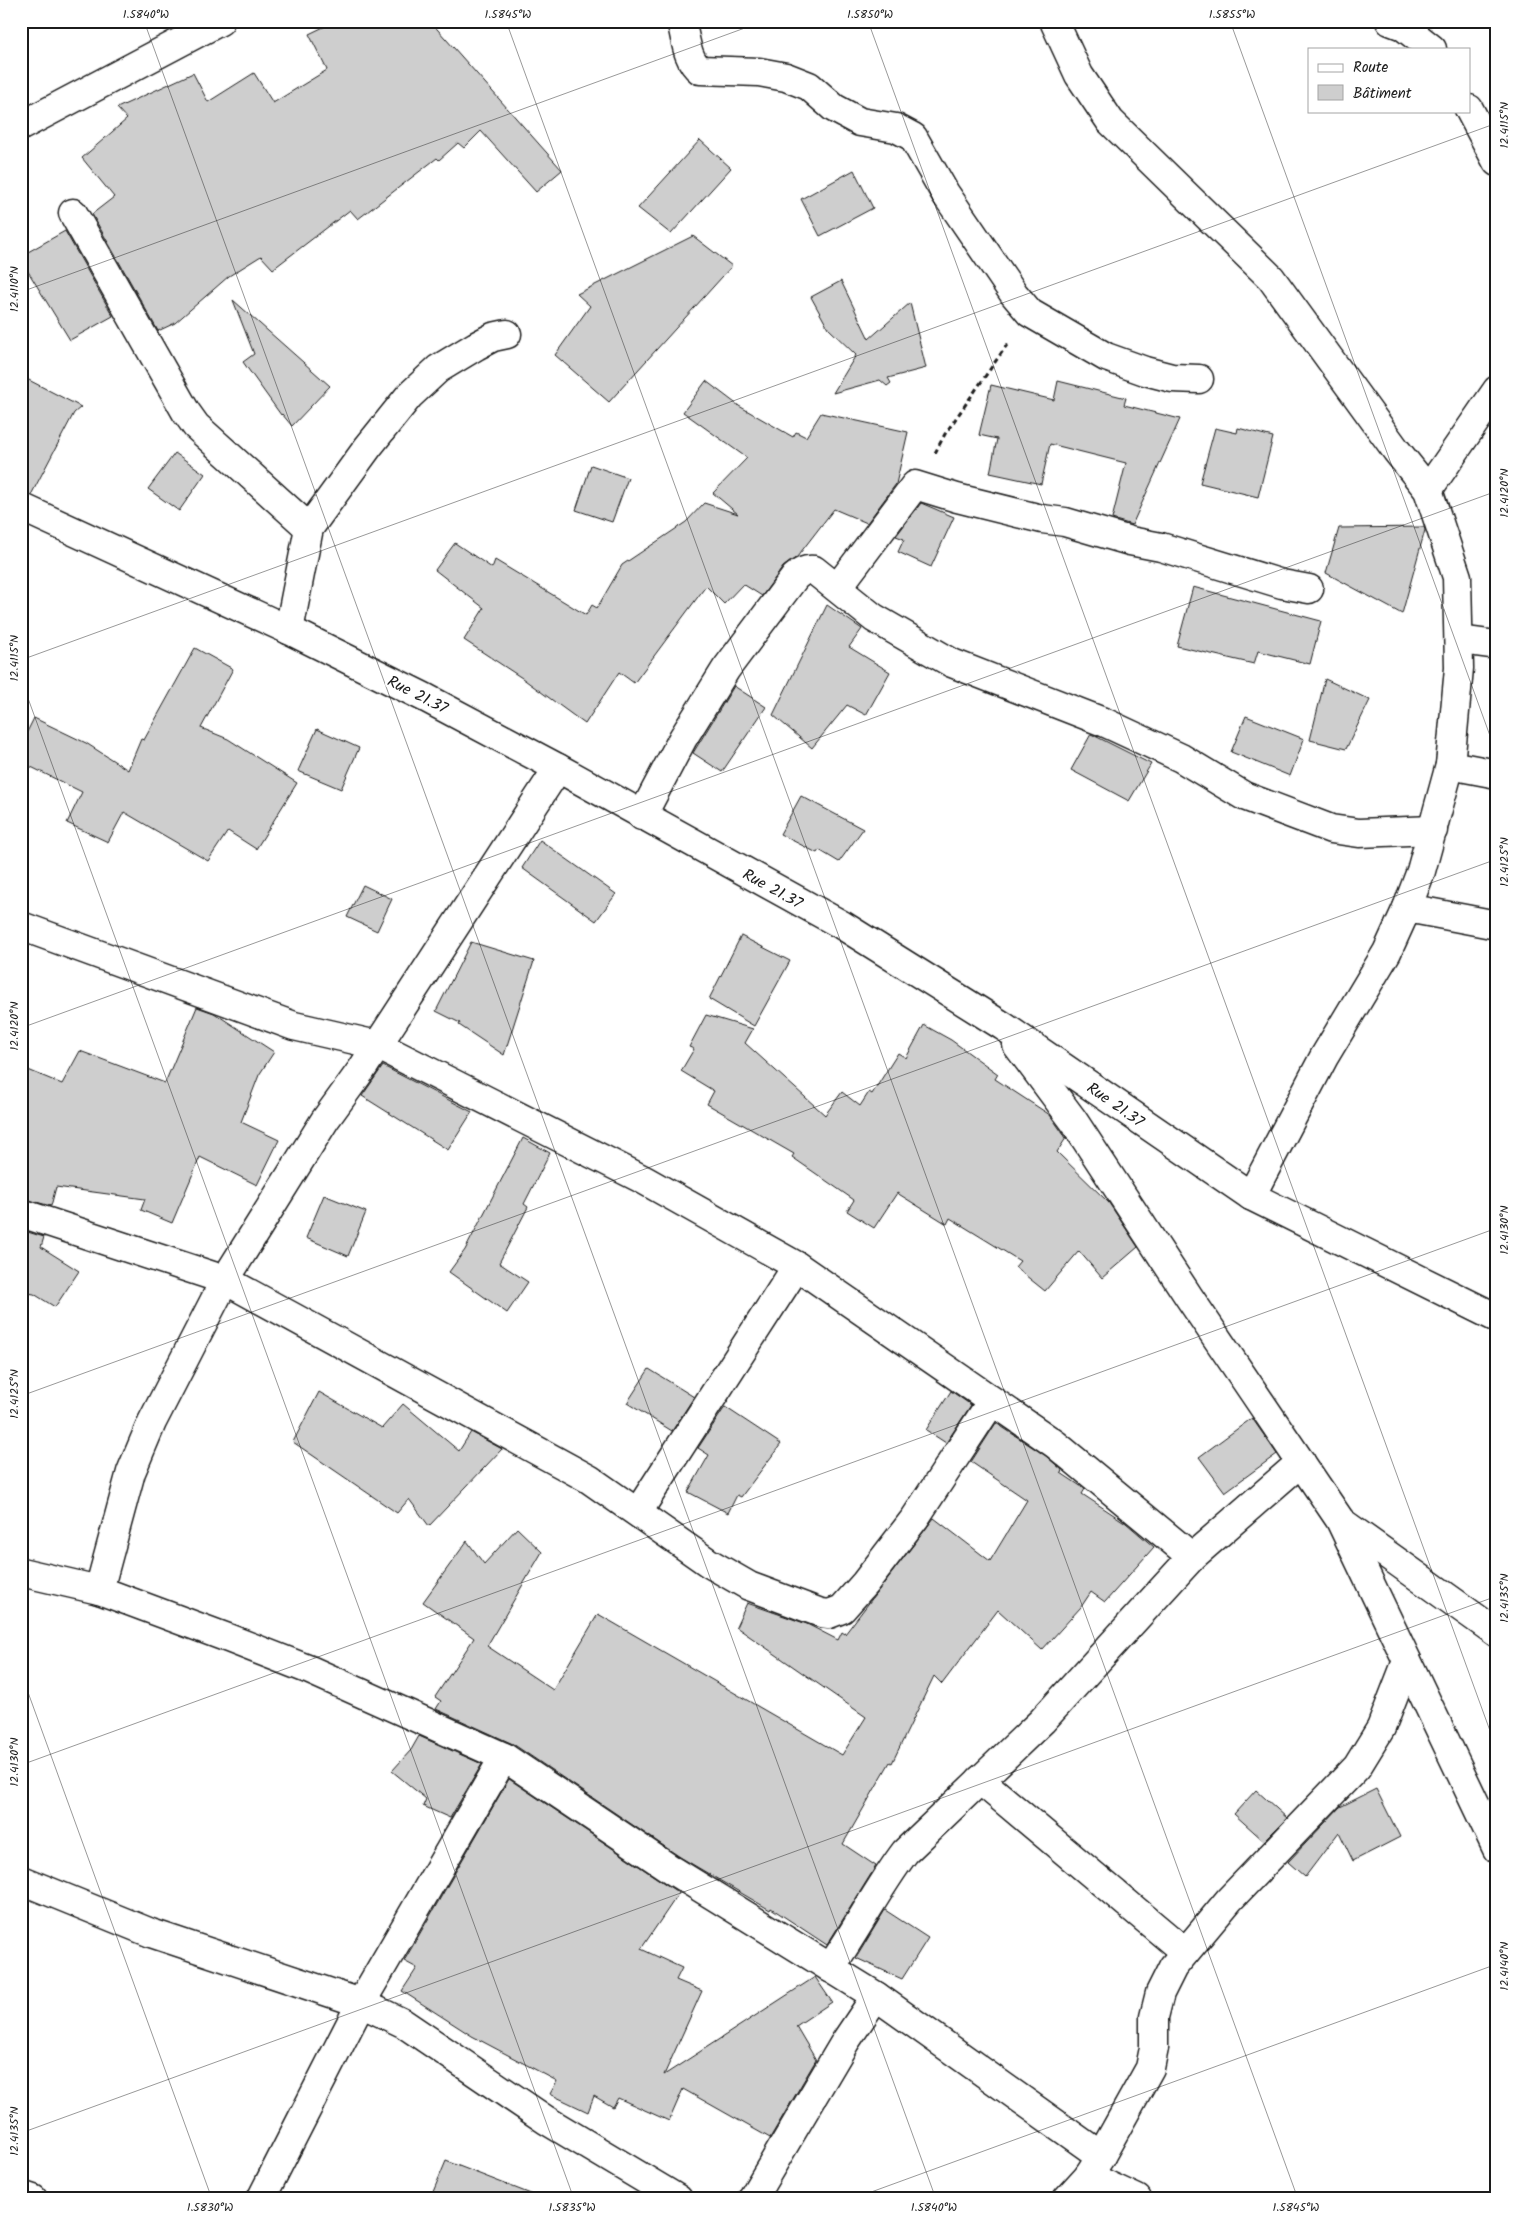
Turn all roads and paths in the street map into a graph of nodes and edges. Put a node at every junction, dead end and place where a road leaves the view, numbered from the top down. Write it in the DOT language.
graph roads {
  1 [pos="220,21"];
  2 [pos="681,21"];
  3 [pos="1054,21"];
  4 [pos="1390,21"];
  5 [pos="1431,48"];
  6 [pos="1470,111"];
  7 [pos="21,126"];
  8 [pos="1497,162"];
  9 [pos="73,213"];
  10 [pos="1030,313"];
  11 [pos="508,334"];
  12 [pos="1199,380"];
  13 [pos="1497,390"];
  14 [pos="916,485"];
  15 [pos="1428,490"];
  16 [pos="21,508"];
  17 [pos="309,528"];
  18 [pos="838,587"];
  19 [pos="1309,589"];
  20 [pos="289,630"];
  21 [pos="1460,640"];
  22 [pos="1497,644"];
  23 [pos="1450,765"];
  24 [pos="558,768"];
  25 [pos="1497,774"];
  26 [pos="642,816"];
  27 [pos="1433,830"];
  28 [pos="1407,908"];
  29 [pos="1497,925"];
  30 [pos="21,926"];
  31 [pos="1003,1026"];
  32 [pos="377,1045"];
  33 [pos="1250,1196"];
  34 [pos="21,1213"];
  35 [pos="797,1266"];
  36 [pos="225,1280"];
  37 [pos="1497,1318"];
  38 [pos="992,1401"];
  39 [pos="1301,1462"];
  40 [pos="638,1512"];
  41 [pos="1340,1520"];
  42 [pos="1192,1556"];
  43 [pos="21,1572"];
  44 [pos="99,1590"];
  45 [pos="1497,1633"];
  46 [pos="1407,1661"];
  47 [pos="504,1757"];
  48 [pos="980,1780"];
  49 [pos="1497,1849"];
  50 [pos="21,1880"];
  51 [pos="1185,1952"];
  52 [pos="830,1968"];
  53 [pos="876,1996"];
  54 [pos="361,2004"];
  55 [pos="1095,2166"];
  56 [pos="21,2195"];
  57 [pos="33,2199"];
  58 [pos="261,2199"];
  59 [pos="678,2199"];
  60 [pos="752,2199"];
  61 [pos="1067,2199"];
  62 [pos="1137,2199"];
  1 -- 7 [label="street"];
  2 -- 10 [label="street"];
  3 -- 15 [label="street"];
  4 -- 5 [label="street"];
  6 -- 8 [label="street"];
  9 -- 17 [label="street"];
  10 -- 12 [label="street"];
  10 -- 14 [label="path"];
  11 -- 17 [label="street"];
  13 -- 15 [label="street"];
  14 -- 18 [label="street"];
  14 -- 19 [label="street"];
  15 -- 21 [label="street"];
  16 -- 20 [label="street, Rue 21.37"];
  17 -- 20 [label="street"];
  18 -- 26 [label="street"];
  18 -- 27 [label="street"];
  20 -- 24 [label="street, Rue 21.37"];
  21 -- 22 [label="street"];
  21 -- 23 [label="street"];
  23 -- 25 [label="street"];
  23 -- 27 [label="street"];
  24 -- 26 [label="street, Rue 21.37"];
  24 -- 32 [label="street"];
  26 -- 31 [label="street, Rue 21.37"];
  27 -- 28 [label="street"];
  28 -- 29 [label="street"];
  28 -- 33 [label="street"];
  30 -- 32 [label="street"];
  31 -- 33 [label="street, Rue 21.37"];
  31 -- 39 [label="street"];
  32 -- 35 [label="street"];
  32 -- 36 [label="street"];
  33 -- 37 [label="street, Rue 21.37"];
  34 -- 36 [label="street"];
  35 -- 38 [label="street"];
  35 -- 40 [label="street"];
  36 -- 40 [label="street"];
  36 -- 44 [label="street"];
  38 -- 40 [label="street"];
  38 -- 42 [label="street"];
  39 -- 41 [label="street"];
  39 -- 42 [label="street"];
  41 -- 45 [label="street"];
  41 -- 46 [label="street"];
  42 -- 48 [label="street"];
  43 -- 44 [label="street"];
  44 -- 47 [label="street"];
  46 -- 49 [label="street"];
  46 -- 51 [label="street"];
  47 -- 52 [label="street"];
  47 -- 54 [label="street"];
  48 -- 51 [label="street"];
  48 -- 52 [label="street"];
  50 -- 54 [label="street"];
  51 -- 55 [label="street"];
  52 -- 53 [label="street"];
  53 -- 55 [label="street"];
  53 -- 60 [label="street"];
  54 -- 58 [label="street"];
  54 -- 59 [label="street"];
  55 -- 61 [label="street"];
  55 -- 62 [label="street"];
  56 -- 57 [label="street"];
}
